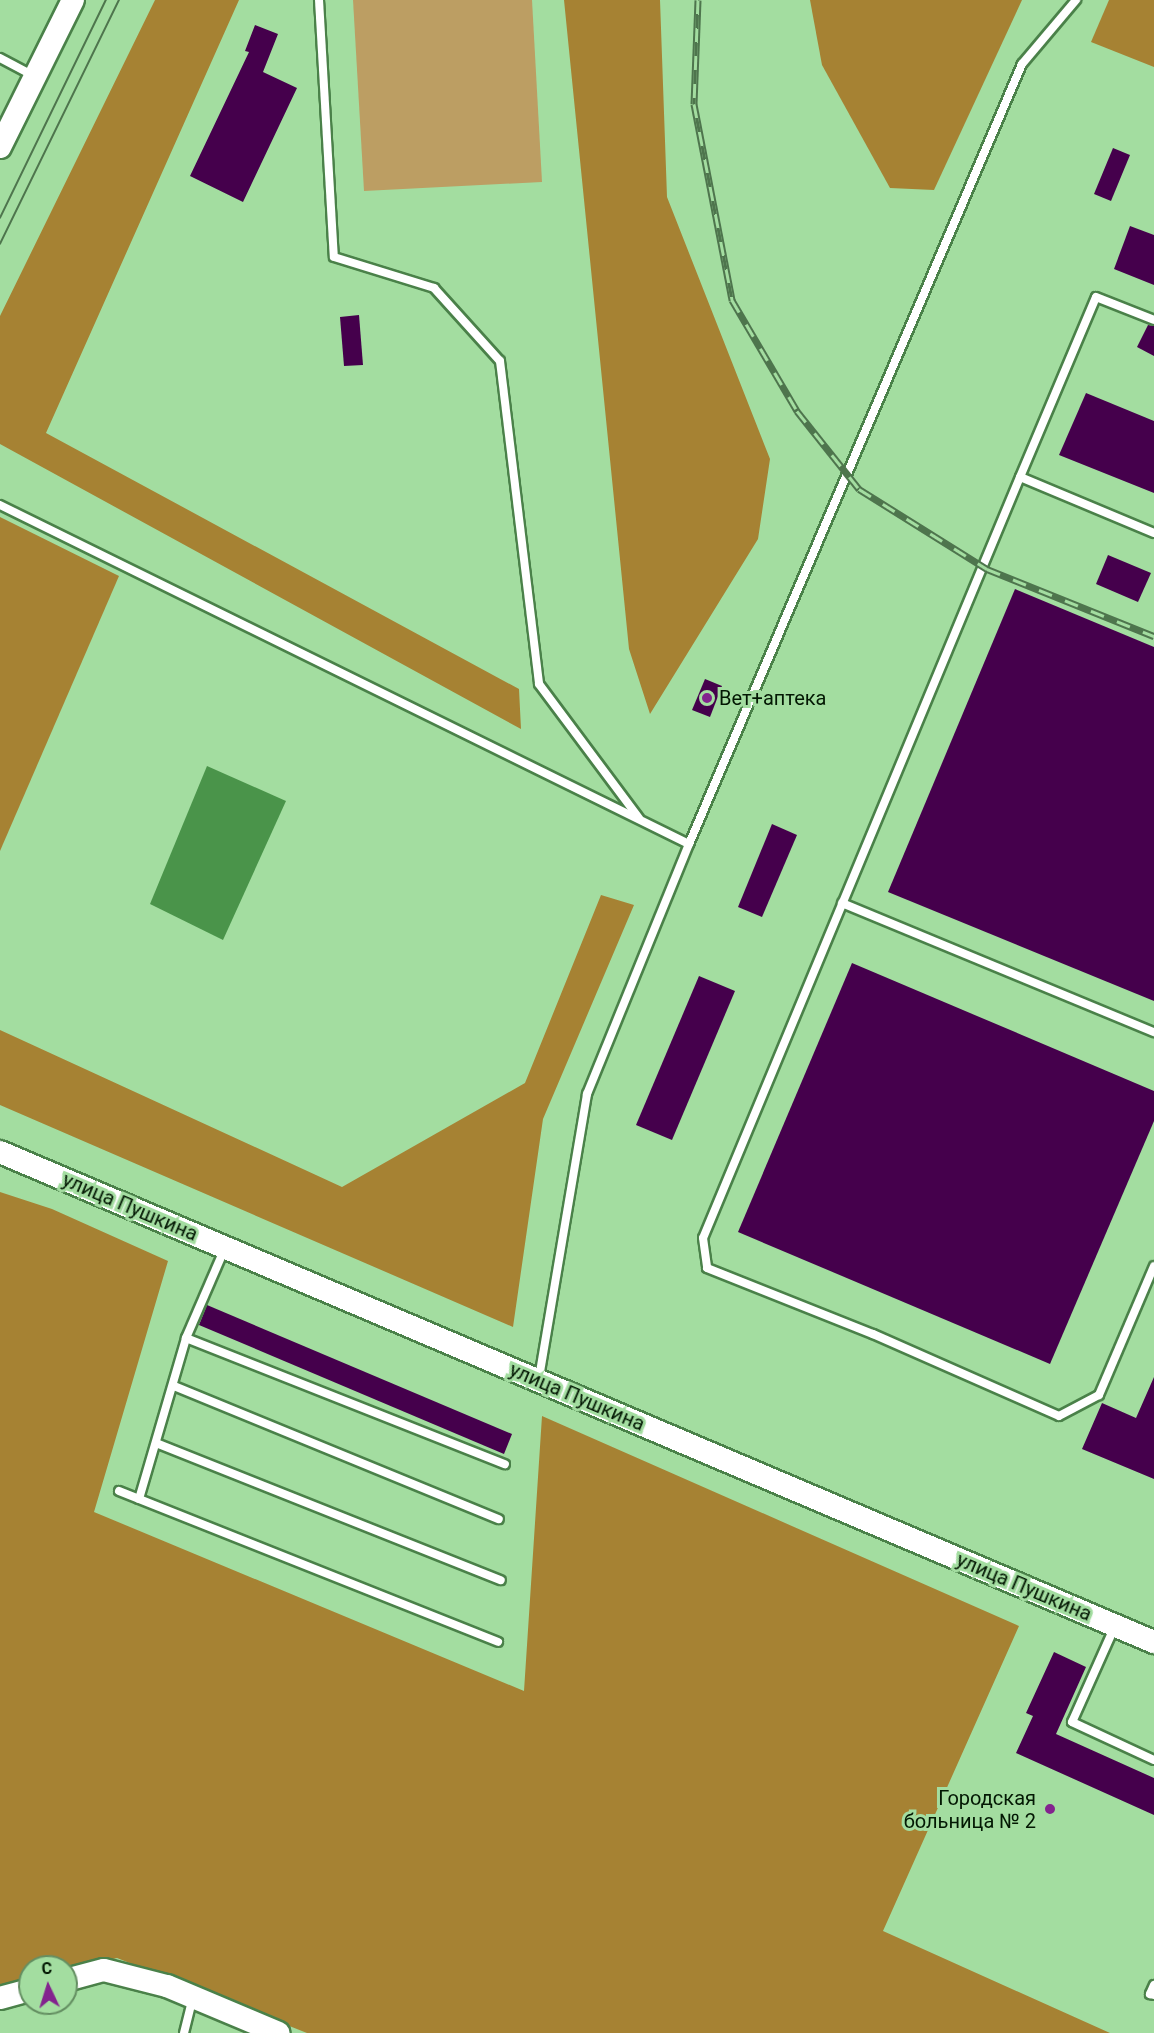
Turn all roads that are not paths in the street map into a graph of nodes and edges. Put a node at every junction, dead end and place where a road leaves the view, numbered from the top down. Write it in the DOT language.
graph roads {
  1 [pos="73,0"];
  2 [pos="319,0"];
  3 [pos="1076,0"];
  4 [pos="0,58"];
  5 [pos="34,76"];
  6 [pos="0,147"];
  7 [pos="1154,320"];
  8 [pos="1020,477"];
  9 [pos="0,505"];
  10 [pos="1154,532"];
  11 [pos="639,818"];
  12 [pos="689,844"];
  13 [pos="842,903"];
  14 [pos="1154,1032"];
  15 [pos="0,1152"];
  16 [pos="225,1248"];
  17 [pos="1154,1266"];
  18 [pos="186,1338"];
  19 [pos="539,1381"];
  20 [pos="174,1386"];
  21 [pos="156,1443"];
  22 [pos="505,1464"];
  23 [pos="119,1491"];
  24 [pos="139,1499"];
  25 [pos="499,1519"];
  26 [pos="501,1580"];
  27 [pos="1115,1626"];
  28 [pos="498,1642"];
  29 [pos="1154,1642"];
  30 [pos="1154,1760"];
  31 [pos="78,1977"];
  32 [pos="1154,1985"];
  33 [pos="18,1993"];
  34 [pos="1154,1995"];
  35 [pos="193,1997"];
  36 [pos="0,1998"];
  37 [pos="184,2033"];
  38 [pos="279,2033"];
  1 -- 5 [label="main road"];
  2 -- 11 [label="lane"];
  3 -- 12 [label="lane"];
  4 -- 5 [label="lane"];
  5 -- 6 [label="main road"];
  7 -- 8 [label="lane"];
  8 -- 10 [label="lane"];
  8 -- 13 [label="lane"];
  9 -- 11 [label="lane"];
  11 -- 12 [label="lane"];
  12 -- 19 [label="lane"];
  13 -- 14 [label="lane"];
  13 -- 17 [label="lane"];
  15 -- 16 [label="main road, улица Пушкина"];
  16 -- 18 [label="lane"];
  16 -- 19 [label="main road, улица Пушкина"];
  18 -- 20 [label="lane"];
  18 -- 22 [label="lane"];
  19 -- 27 [label="main road, улица Пушкина"];
  20 -- 21 [label="lane"];
  20 -- 25 [label="lane"];
  21 -- 24 [label="lane"];
  21 -- 26 [label="lane"];
  23 -- 24 [label="lane"];
  24 -- 28 [label="lane"];
  27 -- 29 [label="main road, улица Пушкина"];
  27 -- 30 [label="lane"];
  31 -- 35 [label="main road"];
  32 -- 34 [label="lane"];
  33 -- 36 [label="main road"];
  35 -- 37 [label="lane"];
  35 -- 38 [label="main road"];
}
